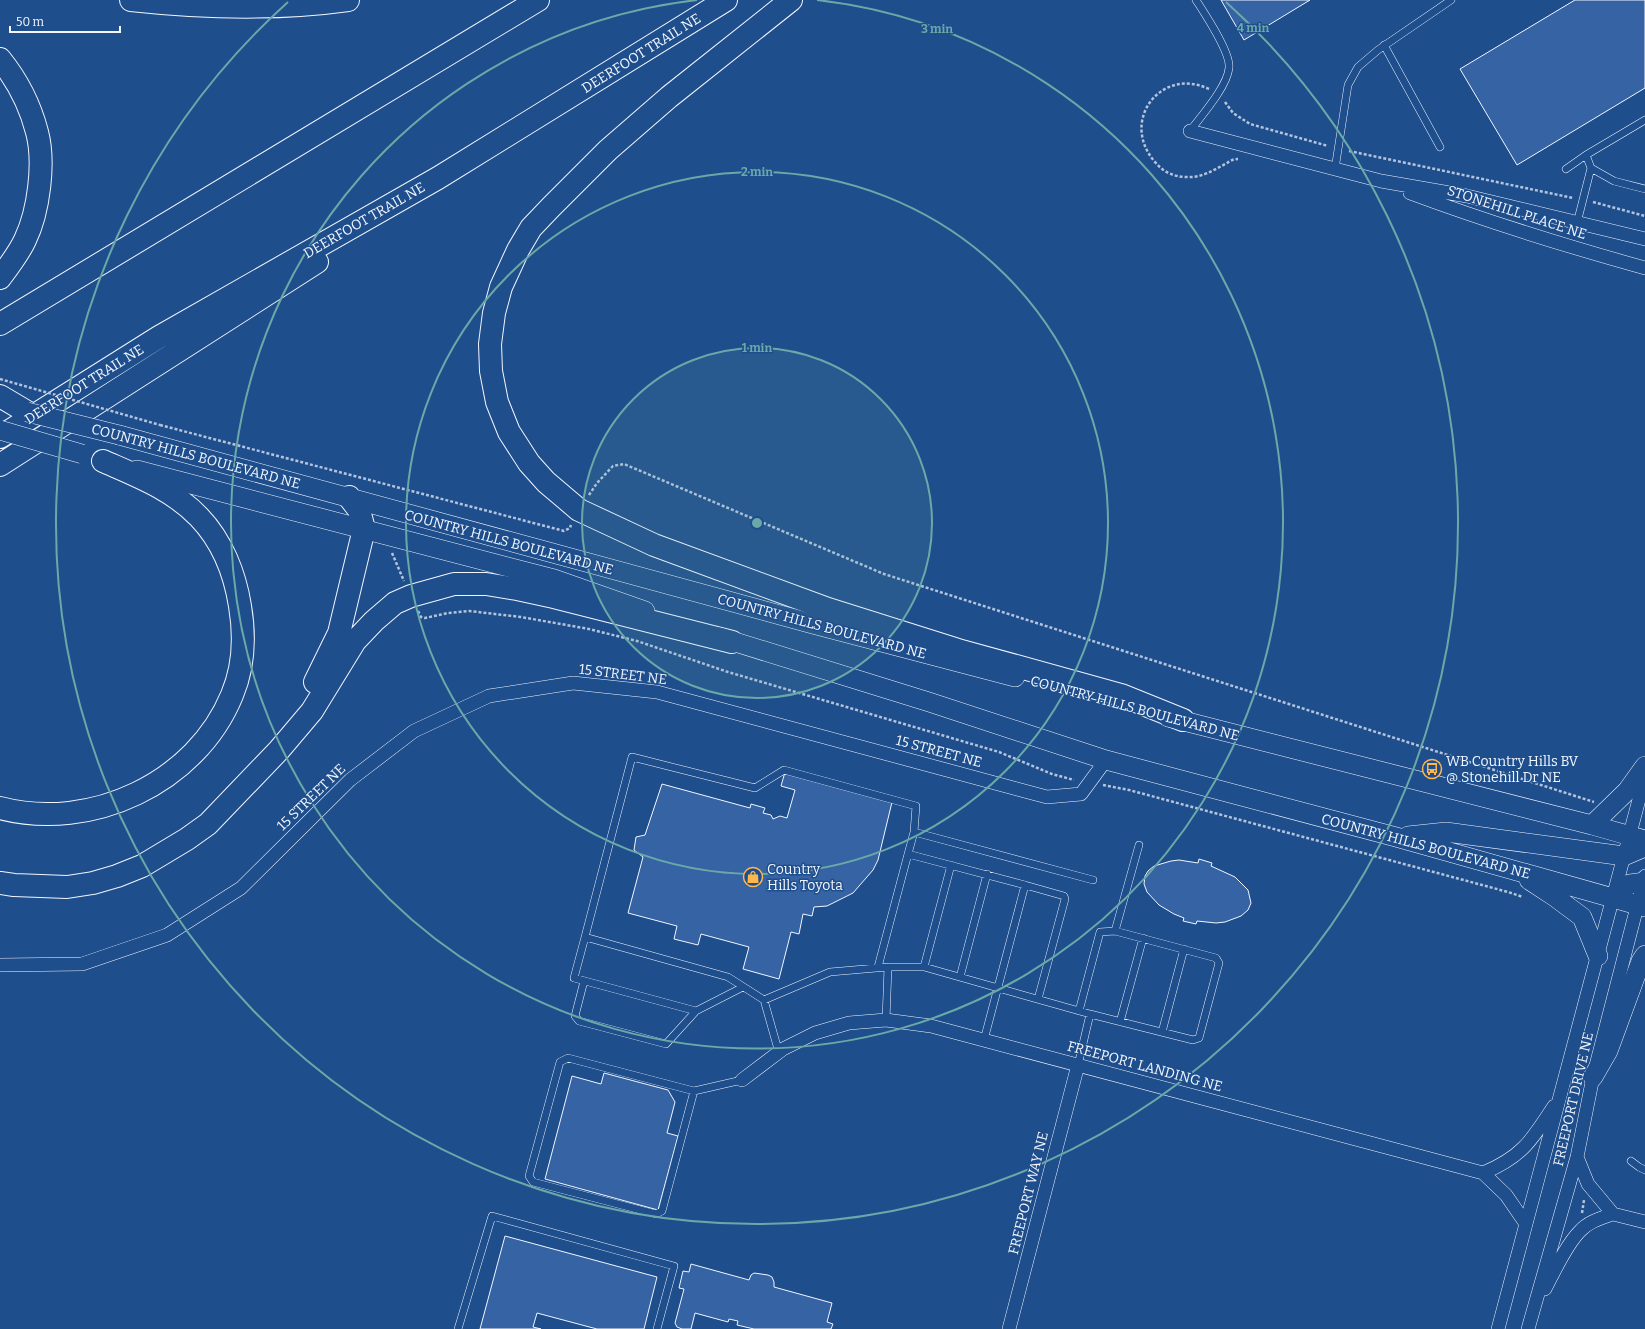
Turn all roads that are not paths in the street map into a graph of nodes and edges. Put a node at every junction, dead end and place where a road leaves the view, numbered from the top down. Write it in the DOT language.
graph roads {
  1 [pos="131,0"];
  2 [pos="348,0"];
  3 [pos="538,0"];
  4 [pos="726,0"];
  5 [pos="791,0"];
  6 [pos="1196,0"];
  7 [pos="1451,0"];
  8 [pos="1384,45"];
  9 [pos="0,59"];
  10 [pos="1645,120"];
  11 [pos="1190,131"];
  12 [pos="1440,147"];
  13 [pos="1586,155"];
  14 [pos="1591,168"];
  15 [pos="1335,169"];
  16 [pos="1566,169"];
  17 [pos="438,178"];
  18 [pos="1381,181"];
  19 [pos="1645,189"];
  20 [pos="1577,223"];
  21 [pos="1645,240"];
  22 [pos="1645,268"];
  23 [pos="0,278"];
  24 [pos="0,324"];
  25 [pos="0,396"];
  26 [pos="0,404"];
  27 [pos="27,412"];
  28 [pos="0,430"];
  29 [pos="0,437"];
  30 [pos="82,454"];
  31 [pos="103,461"];
  32 [pos="0,465"];
  33 [pos="349,497"];
  34 [pos="364,529"];
  35 [pos="732,642"];
  36 [pos="1183,720"];
  37 [pos="1106,760"];
  38 [pos="1645,766"];
  39 [pos="1645,777"];
  40 [pos="0,808"];
  41 [pos="1592,825"];
  42 [pos="914,832"];
  43 [pos="1396,837"];
  44 [pos="1637,838"];
  45 [pos="1139,844"];
  46 [pos="1645,847"];
  47 [pos="908,854"];
  48 [pos="1624,856"];
  49 [pos="951,865"];
  50 [pos="1510,869"];
  51 [pos="987,874"];
  52 [pos="1644,879"];
  53 [pos="1093,880"];
  54 [pos="7,884"];
  55 [pos="1026,885"];
  56 [pos="1612,897"];
  57 [pos="1641,906"];
  58 [pos="1115,931"];
  59 [pos="585,937"];
  60 [pos="1143,938"];
  61 [pos="1184,949"];
  62 [pos="1645,955"];
  63 [pos="1598,956"];
  64 [pos="0,965"];
  65 [pos="888,966"];
  66 [pos="878,967"];
  67 [pos="924,967"];
  68 [pos="960,977"];
  69 [pos="584,981"];
  70 [pos="743,987"];
  71 [pos="998,988"];
  72 [pos="1038,999"];
  73 [pos="764,1000"];
  74 [pos="696,1011"];
  75 [pos="1079,1011"];
  76 [pos="1090,1014"];
  77 [pos="886,1020"];
  78 [pos="1120,1022"];
  79 [pos="1162,1032"];
  80 [pos="984,1040"];
  81 [pos="779,1052"];
  82 [pos="1078,1065"];
  83 [pos="1593,1076"];
  84 [pos="742,1080"];
  85 [pos="694,1092"];
  86 [pos="1560,1097"];
  87 [pos="1577,1157"];
  88 [pos="1631,1161"];
  89 [pos="1645,1170"];
  90 [pos="1483,1173"];
  91 [pos="1613,1214"];
  92 [pos="1645,1222"];
  93 [pos="1526,1224"];
  94 [pos="1533,1310"];
  95 [pos="1013,1328"];
  96 [pos="458,1329"];
  97 [pos="658,1329"];
  98 [pos="1498,1329"];
  99 [pos="1528,1329"];
  1 -- 2 [label="highway"];
  3 -- 24 [label="highway"];
  4 -- 17 [label="highway, DEERFOOT TRAIL NE"];
  5 -- 36 [label="highway"];
  6 -- 11 [label="lane"];
  7 -- 8 [label="lane"];
  8 -- 12 [label="lane"];
  8 -- 15 [label="lane"];
  9 -- 23 [label="highway"];
  10 -- 13 [label="lane"];
  11 -- 15 [label="street, STONEHILL PLACE NE"];
  13 -- 14 [label="lane"];
  13 -- 16 [label="lane"];
  14 -- 19 [label="lane"];
  14 -- 20 [label="lane"];
  15 -- 18 [label="street, STONEHILL PLACE NE"];
  17 -- 29 [label="highway, DEERFOOT TRAIL NE"];
  17 -- 32 [label="highway"];
  18 -- 20 [label="street, STONEHILL PLACE NE"];
  18 -- 22 [label="street, STONEHILL PLACE NE"];
  20 -- 21 [label="street, STONEHILL PLACE NE"];
  25 -- 27 [label="highway"];
  26 -- 27 [label="main road, COUNTRY HILLS BOULEVARD NE"];
  27 -- 33 [label="main road, COUNTRY HILLS BOULEVARD NE, bridge"];
  28 -- 30 [label="main road, COUNTRY HILLS BOULEVARD NE, bridge"];
  31 -- 34 [label="main road, COUNTRY HILLS BOULEVARD NE"];
  31 -- 40 [label="highway"];
  33 -- 34 [label="highway"];
  33 -- 36 [label="main road, COUNTRY HILLS BOULEVARD NE"];
  34 -- 35 [label="main road, COUNTRY HILLS BOULEVARD NE"];
  34 -- 54 [label="highway"];
  35 -- 37 [label="main road, COUNTRY HILLS BOULEVARD NE"];
  35 -- 54 [label="highway"];
  36 -- 41 [label="main road, COUNTRY HILLS BOULEVARD NE"];
  37 -- 43 [label="main road, COUNTRY HILLS BOULEVARD NE"];
  37 -- 64 [label="street, 15 STREET NE"];
  38 -- 41 [label="main road"];
  39 -- 44 [label="street, FREEPORT DRIVE NE"];
  41 -- 44 [label="main road, COUNTRY HILLS BOULEVARD NE"];
  42 -- 47 [label="lane"];
  42 -- 53 [label="lane"];
  42 -- 59 [label="lane"];
  43 -- 48 [label="main road"];
  43 -- 50 [label="main road, COUNTRY HILLS BOULEVARD NE"];
  44 -- 48 [label="street, FREEPORT DRIVE NE"];
  45 -- 58 [label="lane"];
  46 -- 48 [label="main road"];
  47 -- 49 [label="lane"];
  47 -- 66 [label="lane"];
  48 -- 56 [label="street, FREEPORT DRIVE NE"];
  49 -- 51 [label="lane"];
  49 -- 67 [label="lane"];
  50 -- 56 [label="main road, COUNTRY HILLS BOULEVARD NE"];
  50 -- 63 [label="main road"];
  51 -- 55 [label="lane"];
  51 -- 68 [label="lane"];
  52 -- 56 [label="main road"];
  52 -- 57 [label="street, FREEPORT DRIVE NE"];
  55 -- 71 [label="lane"];
  55 -- 72 [label="lane"];
  56 -- 57 [label="main road, COUNTRY HILLS BOULEVARD NE"];
  56 -- 63 [label="street, FREEPORT DRIVE NE"];
  57 -- 83 [label="street, FREEPORT DRIVE NE"];
  58 -- 60 [label="lane"];
  58 -- 75 [label="lane"];
  59 -- 69 [label="lane"];
  59 -- 70 [label="lane"];
  60 -- 61 [label="lane"];
  60 -- 78 [label="lane"];
  61 -- 79 [label="lane"];
  61 -- 79 [label="lane"];
  62 -- 83 [label="main road"];
  63 -- 86 [label="street, FREEPORT DRIVE NE"];
  65 -- 66 [label="lane"];
  65 -- 67 [label="lane"];
  65 -- 77 [label="lane"];
  66 -- 73 [label="lane"];
  67 -- 68 [label="lane"];
  68 -- 71 [label="lane"];
  69 -- 74 [label="lane"];
  69 -- 74 [label="lane"];
  70 -- 73 [label="lane"];
  70 -- 74 [label="lane"];
  71 -- 72 [label="lane"];
  71 -- 80 [label="lane"];
  72 -- 75 [label="lane"];
  73 -- 81 [label="lane"];
  75 -- 76 [label="lane"];
  76 -- 78 [label="lane"];
  76 -- 82 [label="lane"];
  77 -- 80 [label="street, FREEPORT LANDING NE"];
  77 -- 81 [label="street, FREEPORT LANDING NE"];
  78 -- 79 [label="lane"];
  80 -- 82 [label="street, FREEPORT LANDING NE"];
  81 -- 84 [label="street, FREEPORT LANDING NE"];
  82 -- 90 [label="street, FREEPORT LANDING NE"];
  82 -- 95 [label="street, FREEPORT WAY NE"];
  83 -- 87 [label="street, FREEPORT DRIVE NE"];
  84 -- 85 [label="lane"];
  85 -- 85 [label="lane"];
  86 -- 90 [label="street, FREEPORT DRIVE NE"];
  86 -- 93 [label="street, FREEPORT DRIVE NE"];
  87 -- 91 [label="street"];
  87 -- 94 [label="street, FREEPORT DRIVE NE"];
  88 -- 89 [label="lane"];
  90 -- 93 [label="street, FREEPORT LANDING NE"];
  91 -- 92 [label="street"];
  91 -- 94 [label="street"];
  93 -- 98 [label="street, FREEPORT DRIVE NE"];
  94 -- 99 [label="street, FREEPORT DRIVE NE"];
  96 -- 97 [label="lane"];
}
